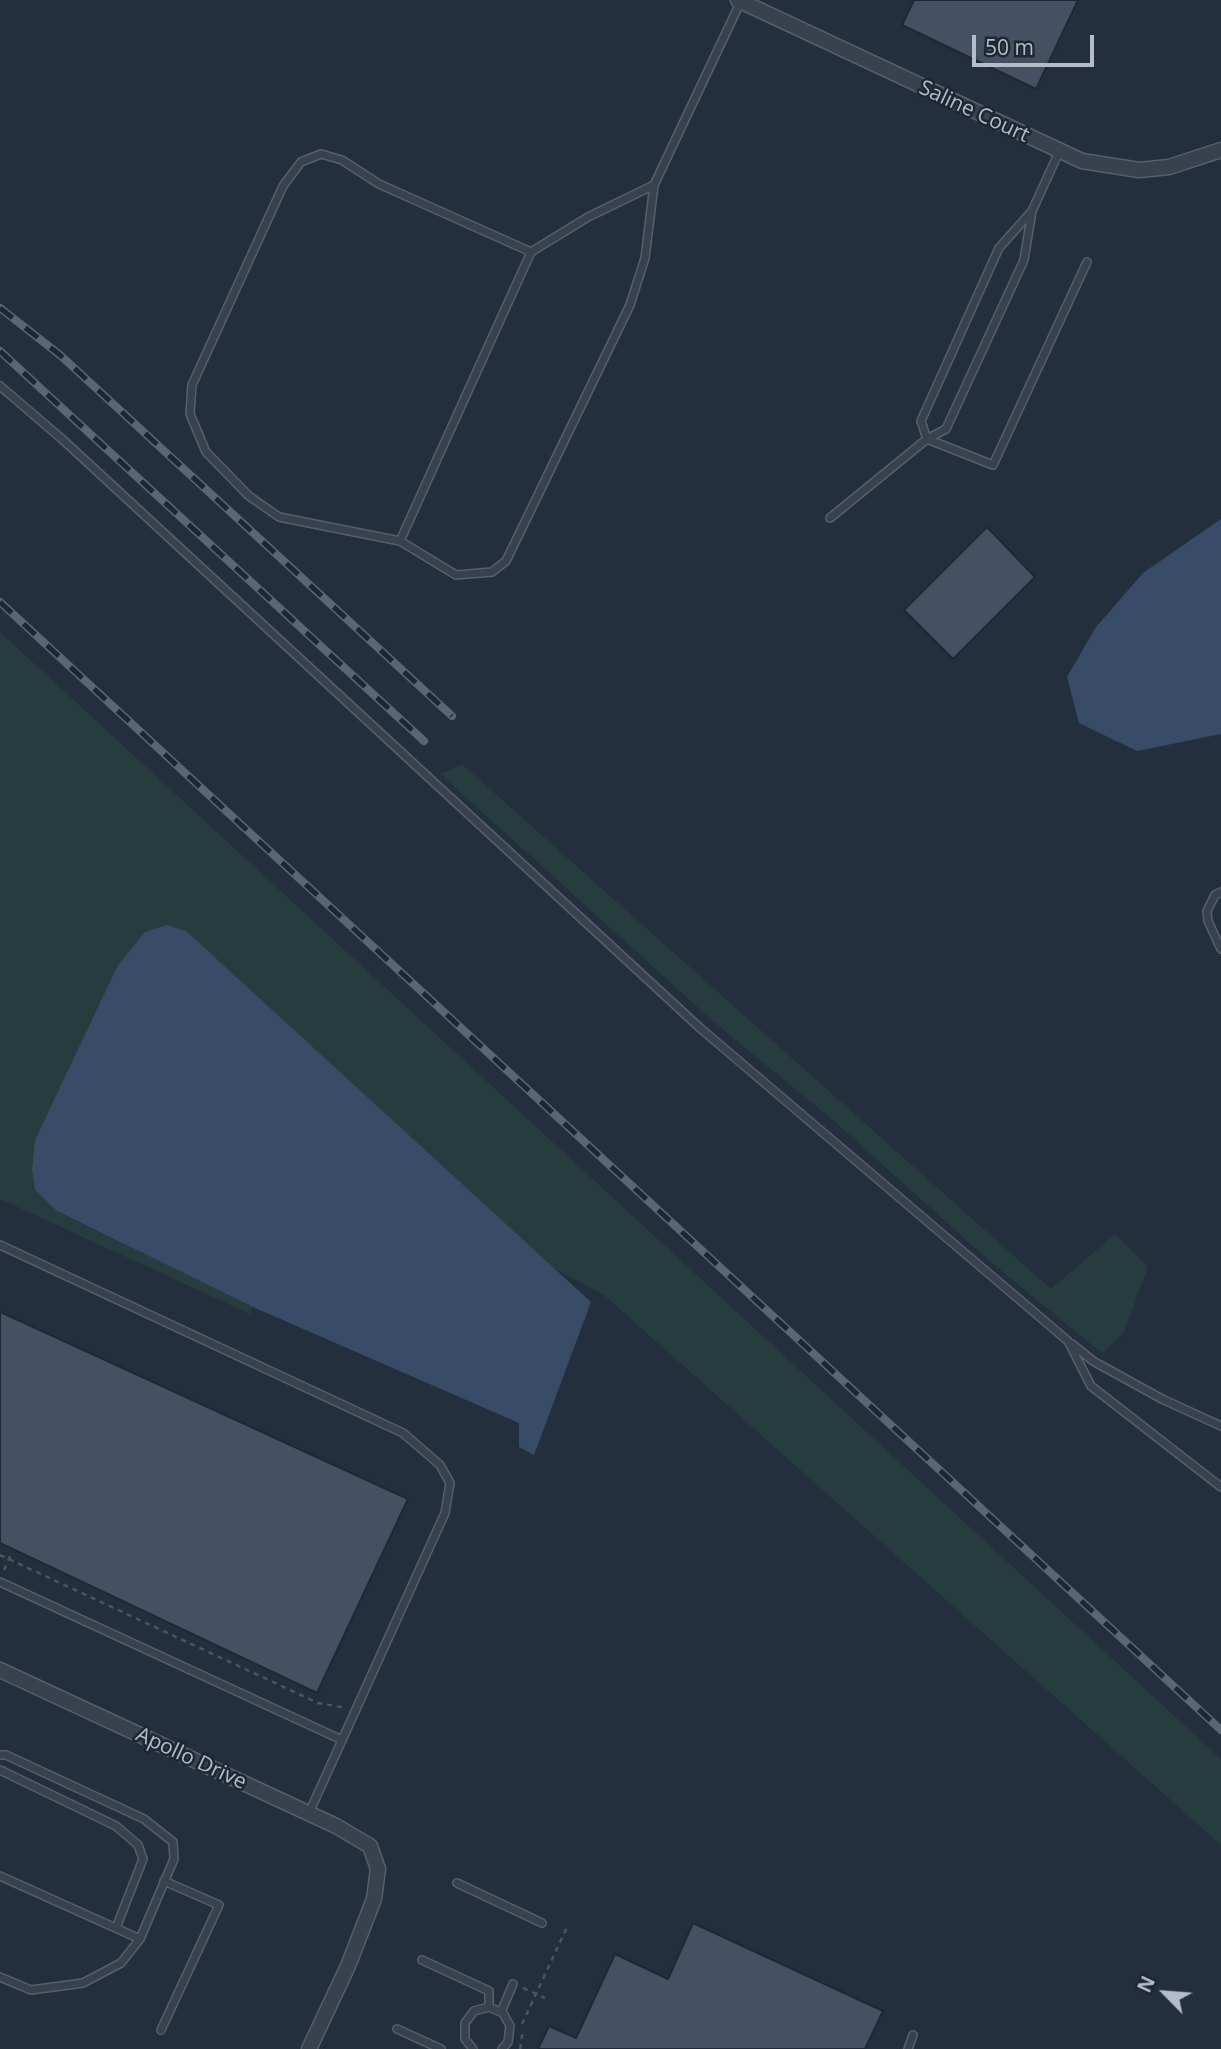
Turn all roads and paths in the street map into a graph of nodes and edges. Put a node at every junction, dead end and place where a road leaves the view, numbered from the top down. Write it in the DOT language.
graph roads {
  1 [pos="739,1"];
  2 [pos="1221,150"];
  3 [pos="1059,152"];
  4 [pos="654,184"];
  5 [pos="1032,211"];
  6 [pos="531,252"];
  7 [pos="1087,262"];
  8 [pos="0,386"];
  9 [pos="928,439"];
  10 [pos="830,518"];
  11 [pos="400,541"];
  12 [pos="1221,891"];
  13 [pos="1221,948"];
  14 [pos="0,1245"];
  15 [pos="1068,1341"];
  16 [pos="1221,1426"];
  17 [pos="1221,1487"];
  18 [pos="12,1552"];
  19 [pos="0,1555"];
  20 [pos="9,1559"];
  21 [pos="0,1581"];
  22 [pos="0,1670"];
  23 [pos="356,1709"];
  24 [pos="342,1740"];
  25 [pos="0,1755"];
  26 [pos="0,1770"];
  27 [pos="309,1813"];
  28 [pos="0,1875"];
  29 [pos="164,1881"];
  30 [pos="457,1883"];
  31 [pos="542,1923"];
  32 [pos="568,1925"];
  33 [pos="116,1928"];
  34 [pos="139,1939"];
  35 [pos="422,1960"];
  36 [pos="0,1976"];
  37 [pos="513,1984"];
  38 [pos="535,1994"];
  39 [pos="545,1998"];
  40 [pos="489,2007"];
  41 [pos="501,2012"];
  42 [pos="397,2029"];
  43 [pos="161,2031"];
  44 [pos="913,2035"];
  45 [pos="469,2048"];
  46 [pos="309,2049"];
  47 [pos="441,2049"];
  48 [pos="502,2049"];
  49 [pos="520,2049"];
  50 [pos="908,2049"];
  1 -- 3 [label="street, Saline Court"];
  1 -- 4 [label="lane"];
  2 -- 3 [label="street, Saline Court"];
  3 -- 5 [label="lane"];
  4 -- 6 [label="lane"];
  4 -- 11 [label="lane"];
  5 -- 9 [label="lane"];
  5 -- 9 [label="lane"];
  6 -- 11 [label="lane"];
  6 -- 11 [label="lane"];
  7 -- 9 [label="lane"];
  8 -- 15 [label="lane"];
  9 -- 10 [label="lane"];
  12 -- 13 [label="lane"];
  14 -- 23 [label="lane"];
  15 -- 16 [label="lane"];
  15 -- 17 [label="lane"];
  18 -- 20 [label="path"];
  19 -- 20 [label="path"];
  20 -- 21 [label="path"];
  20 -- 23 [label="path"];
  21 -- 24 [label="lane"];
  22 -- 27 [label="street, Apollo Drive"];
  23 -- 24 [label="lane"];
  24 -- 27 [label="lane"];
  25 -- 29 [label="lane"];
  26 -- 33 [label="lane"];
  27 -- 46 [label="street, Apollo Drive"];
  28 -- 33 [label="lane"];
  29 -- 34 [label="lane"];
  29 -- 43 [label="lane"];
  30 -- 31 [label="lane"];
  32 -- 38 [label="path"];
  33 -- 34 [label="lane"];
  34 -- 36 [label="lane"];
  35 -- 40 [label="lane"];
  37 -- 38 [label="path"];
  37 -- 41 [label="lane"];
  38 -- 39 [label="path"];
  38 -- 49 [label="path"];
  40 -- 41 [label="lane"];
  40 -- 45 [label="lane"];
  41 -- 48 [label="lane"];
  42 -- 47 [label="lane"];
  44 -- 50 [label="lane"];
}
